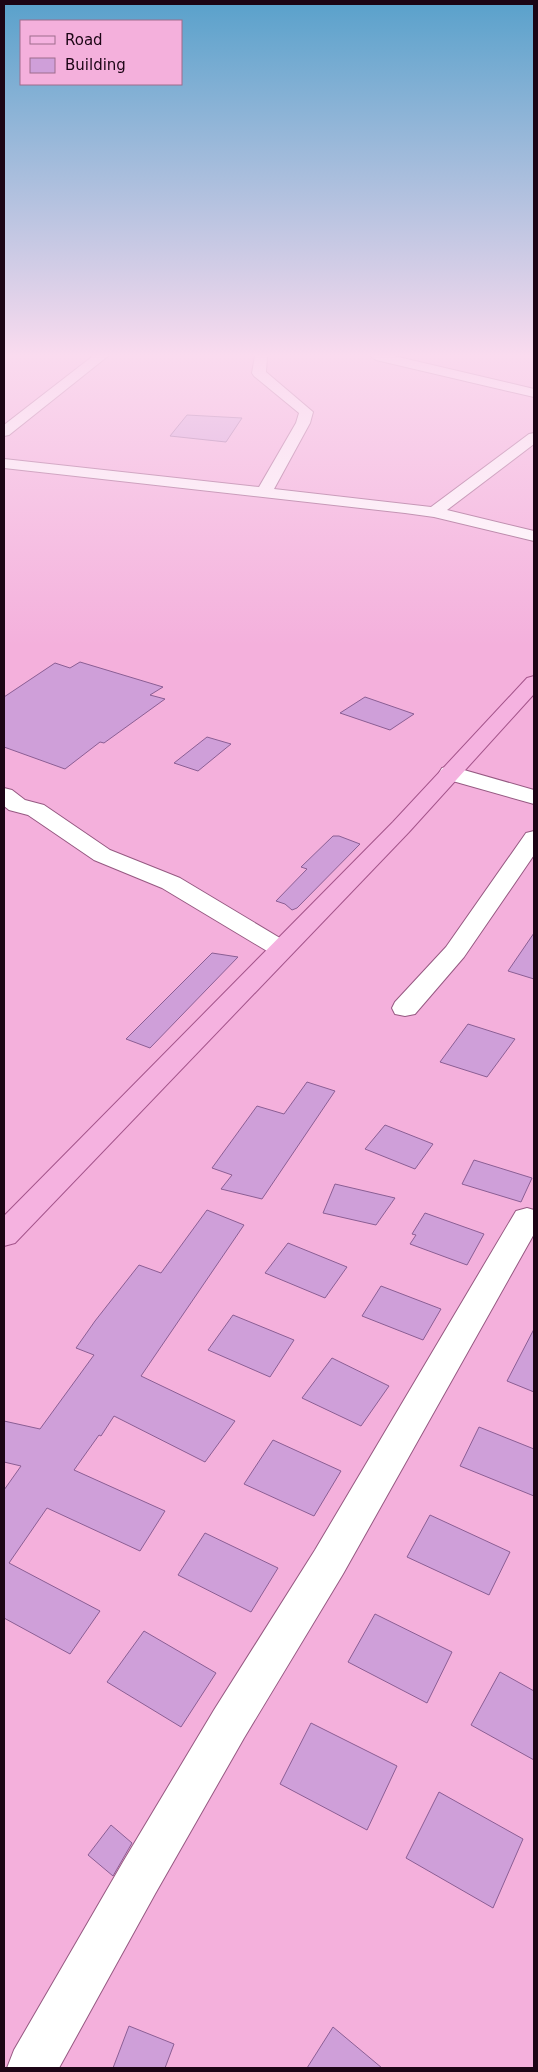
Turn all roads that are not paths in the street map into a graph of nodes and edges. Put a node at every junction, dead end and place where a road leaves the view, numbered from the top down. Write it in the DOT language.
graph roads {
  1 [pos="286,453"];
  2 [pos="513,453"];
  3 [pos="4,464"];
  4 [pos="264,492"];
  5 [pos="434,512"];
  6 [pos="534,536"];
  7 [pos="534,682"];
  8 [pos="450,773"];
  9 [pos="4,794"];
  10 [pos="534,797"];
  11 [pos="534,838"];
  12 [pos="281,949"];
  13 [pos="405,1008"];
  14 [pos="527,1219"];
  15 [pos="4,1235"];
  16 [pos="32,2068"];
  1 -- 4 [label="street"];
  2 -- 5 [label="street"];
  3 -- 4 [label="street"];
  4 -- 5 [label="street"];
  5 -- 6 [label="street"];
  7 -- 8 [label="main road"];
  8 -- 10 [label="street"];
  8 -- 12 [label="main road"];
  9 -- 12 [label="street"];
  11 -- 13 [label="street"];
  12 -- 15 [label="main road"];
  14 -- 16 [label="street"];
}
